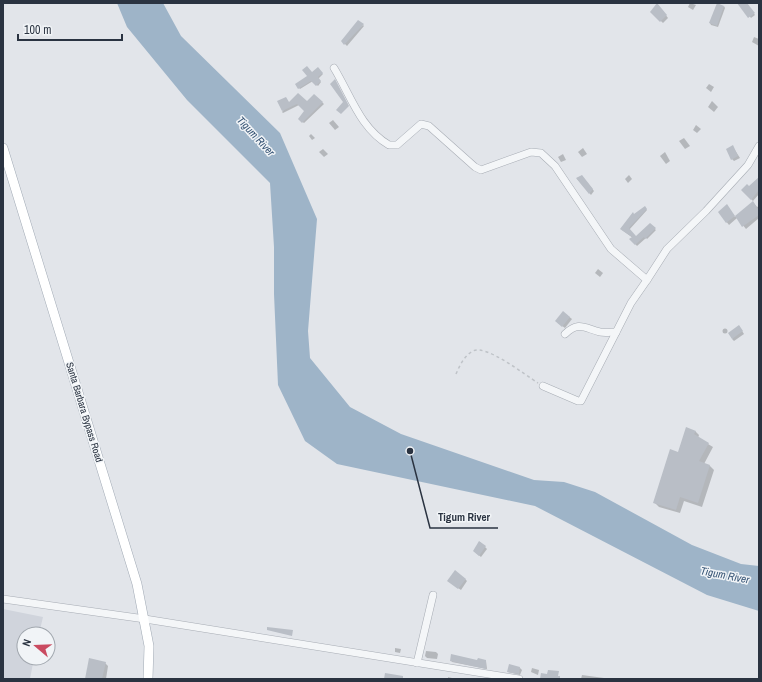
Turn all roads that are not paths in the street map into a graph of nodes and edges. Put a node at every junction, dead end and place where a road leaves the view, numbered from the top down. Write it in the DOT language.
graph roads {
  1 [pos="334,68"];
  2 [pos="759,146"];
  3 [pos="3,148"];
  4 [pos="647,280"];
  5 [pos="616,332"];
  6 [pos="565,334"];
  7 [pos="543,386"];
  8 [pos="433,595"];
  9 [pos="3,599"];
  10 [pos="145,619"];
  11 [pos="417,663"];
  12 [pos="148,679"];
  13 [pos="519,679"];
  1 -- 4 [label="street"];
  2 -- 4 [label="street"];
  3 -- 10 [label="main road, Santa Barbara Bypass Road"];
  4 -- 5 [label="street"];
  5 -- 6 [label="street"];
  5 -- 7 [label="street"];
  8 -- 11 [label="street"];
  9 -- 10 [label="street"];
  10 -- 11 [label="street"];
  10 -- 12 [label="main road, Santa Barbara Bypass Road"];
  11 -- 13 [label="street"];
}
